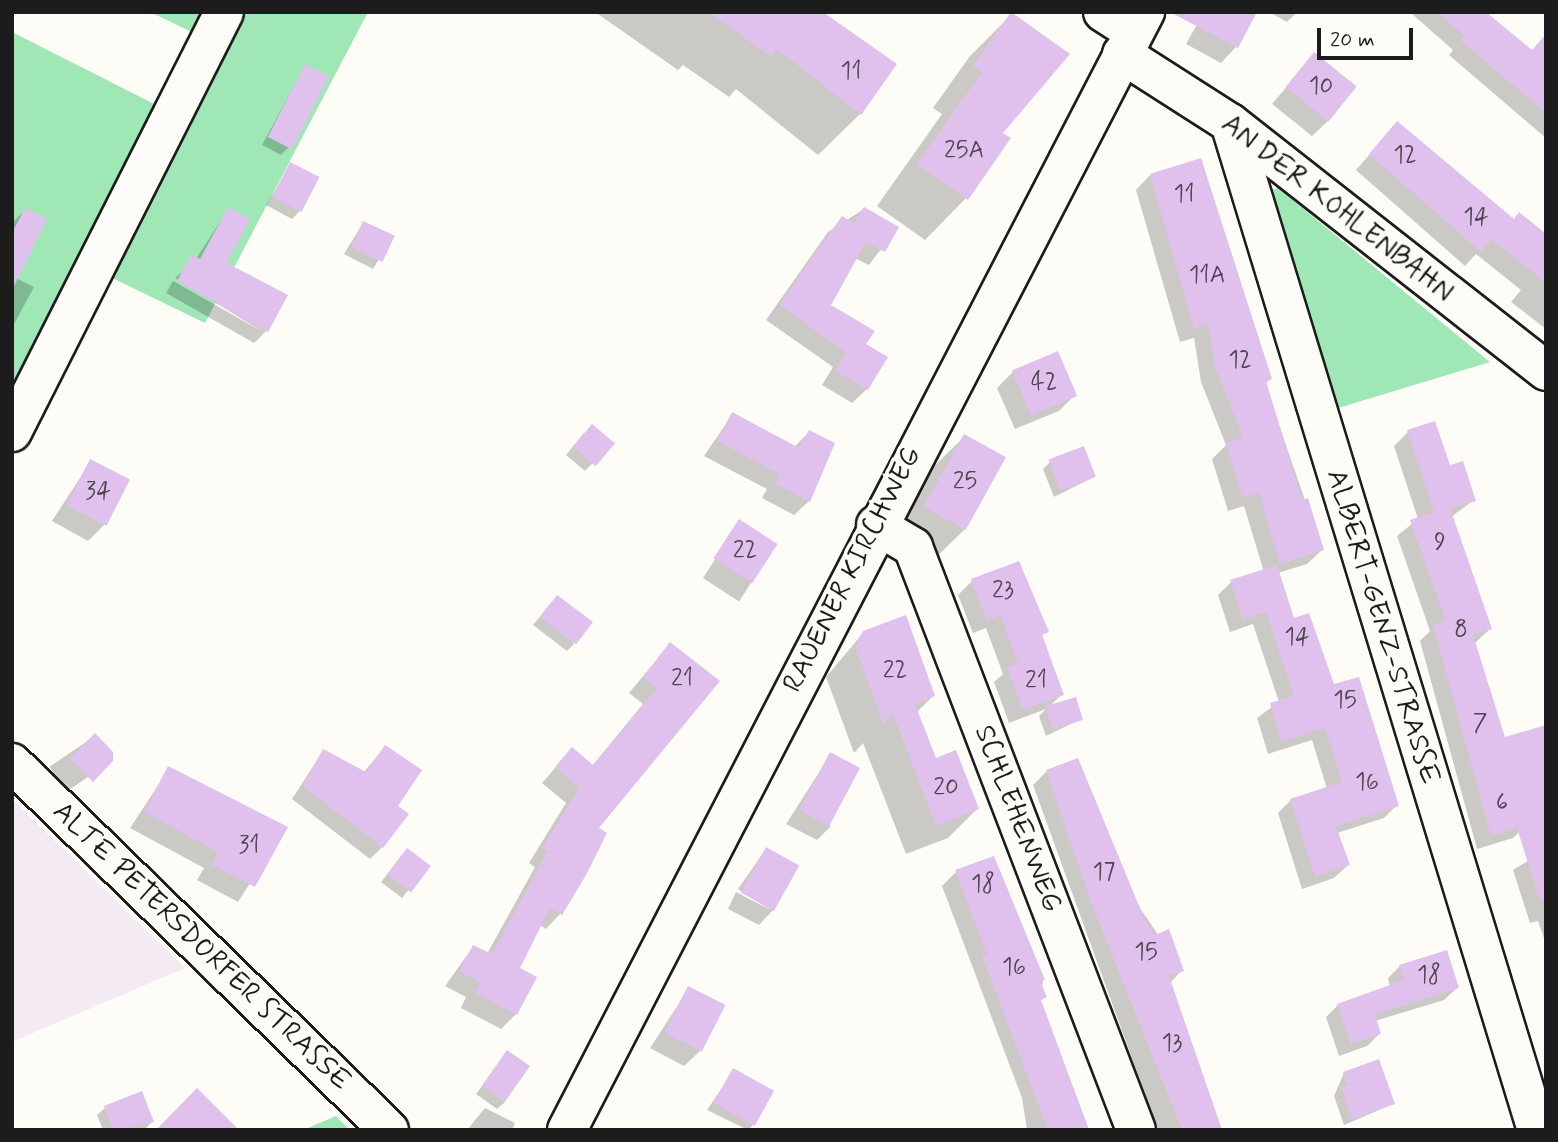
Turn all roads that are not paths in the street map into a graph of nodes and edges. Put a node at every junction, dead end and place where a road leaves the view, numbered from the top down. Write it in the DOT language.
graph roads {
  1 [pos="224,12"];
  2 [pos="1126,28"];
  3 [pos="1230,124"];
  4 [pos="1546,371"];
  5 [pos="12,432"];
  6 [pos="876,525"];
  7 [pos="12,763"];
  8 [pos="389,1130"];
  9 [pos="567,1130"];
  10 [pos="1136,1130"];
  11 [pos="1537,1130"];
  1 -- 5 [label="street"];
  2 -- 3 [label="street, AN DER KOHLENBAHN"];
  2 -- 6 [label="street, RAUENER KIRCHWEG"];
  3 -- 4 [label="street, AN DER KOHLENBAHN"];
  3 -- 11 [label="street, ALBERT-GENZ-STRASSE"];
  6 -- 9 [label="street, RAUENER KIRCHWEG"];
  6 -- 10 [label="street, SCHLEHENWEG"];
  7 -- 8 [label="street, ALTE PETERSDORFER STRASSE"];
}
